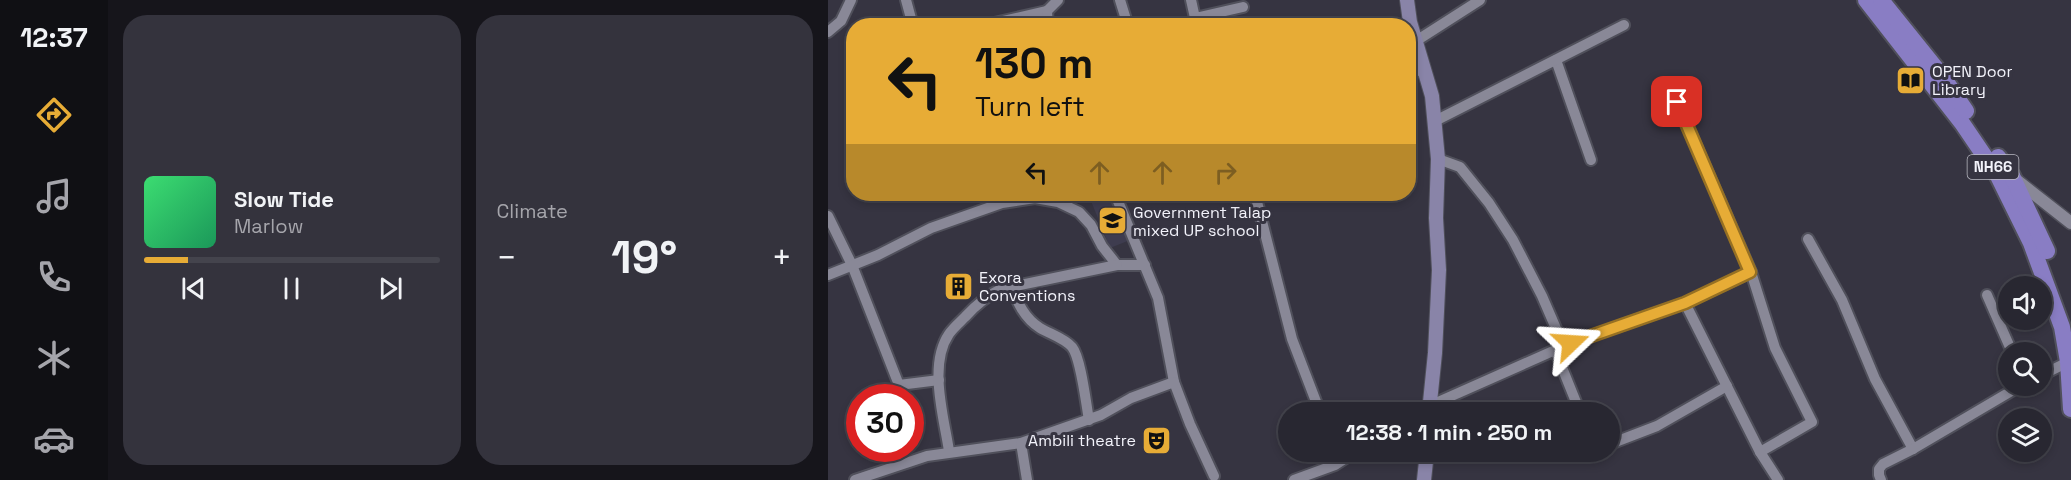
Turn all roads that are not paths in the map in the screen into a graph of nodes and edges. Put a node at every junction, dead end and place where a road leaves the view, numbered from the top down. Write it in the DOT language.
graph roads {
  1 [pos="850,0"];
  2 [pos="906,0"];
  3 [pos="1058,0"];
  4 [pos="1120,0"];
  5 [pos="1191,0"];
  6 [pos="1407,0"];
  7 [pos="1480,0"];
  8 [pos="1866,0"];
  9 [pos="1881,0"];
  10 [pos="1243,7"];
  11 [pos="1047,11"];
  12 [pos="911,18"];
  13 [pos="1016,18"];
  14 [pos="1047,18"];
  15 [pos="1126,18"];
  16 [pos="1409,18"];
  17 [pos="1624,25"];
  18 [pos="828,32"];
  19 [pos="1416,41"];
  20 [pos="1556,60"];
  21 [pos="1424,68"];
  22 [pos="1416,72"];
  23 [pos="1677,102"];
  24 [pos="1435,121"];
  25 [pos="1438,159"];
  26 [pos="1591,160"];
  27 [pos="2012,176"];
  28 [pos="992,201"];
  29 [pos="1052,201"];
  30 [pos="1118,201"];
  31 [pos="1257,201"];
  32 [pos="828,216"];
  33 [pos="2071,223"];
  34 [pos="1808,239"];
  35 [pos="852,265"];
  36 [pos="1118,265"];
  37 [pos="1145,265"];
  38 [pos="1750,272"];
  39 [pos="828,275"];
  40 [pos="1011,286"];
  41 [pos="1987,295"];
  42 [pos="1685,303"];
  43 [pos="2071,317"];
  44 [pos="2008,342"];
  45 [pos="2068,343"];
  46 [pos="1560,348"];
  47 [pos="2068,362"];
  48 [pos="2052,370"];
  49 [pos="939,380"];
  50 [pos="1174,382"];
  51 [pos="1726,386"];
  52 [pos="2003,396"];
  53 [pos="1316,402"];
  54 [pos="1427,402"];
  55 [pos="1443,402"];
  56 [pos="1577,402"];
  57 [pos="2071,409"];
  58 [pos="1089,420"];
  59 [pos="1620,440"];
  60 [pos="1021,443"];
  61 [pos="1913,449"];
  62 [pos="949,452"];
  63 [pos="1760,452"];
  64 [pos="1332,462"];
  65 [pos="1426,462"];
  66 [pos="1314,477"];
  67 [pos="1215,479"];
  68 [pos="855,480"];
  69 [pos="1027,480"];
  70 [pos="1294,480"];
  71 [pos="1424,480"];
  72 [pos="1778,480"];
  73 [pos="1881,480"];
  1 -- 18 [label="street"];
  2 -- 12 [label="street"];
  3 -- 11 [label="street"];
  4 -- 15 [label="street"];
  5 -- 10 [label="street"];
  6 -- 16 [label="main road"];
  7 -- 19 [label="street"];
  8 -- 45 [label="highway, NH66"];
  9 -- 27 [label="highway, NH66"];
  11 -- 13 [label="street"];
  11 -- 14 [label="street"];
  17 -- 20 [label="street"];
  19 -- 21 [label="main road"];
  20 -- 24 [label="street"];
  20 -- 26 [label="street"];
  21 -- 22 [label="street"];
  21 -- 24 [label="main road"];
  23 -- 38 [label="street"];
  24 -- 25 [label="main road"];
  25 -- 46 [label="street"];
  25 -- 54 [label="main road"];
  27 -- 33 [label="street"];
  27 -- 43 [label="highway, NH66"];
  28 -- 35 [label="street"];
  29 -- 36 [label="street"];
  30 -- 37 [label="street"];
  31 -- 53 [label="street"];
  32 -- 35 [label="street"];
  34 -- 61 [label="street"];
  35 -- 39 [label="street"];
  35 -- 49 [label="street"];
  36 -- 37 [label="street"];
  36 -- 40 [label="street"];
  37 -- 50 [label="street"];
  38 -- 42 [label="street"];
  38 -- 63 [label="street"];
  40 -- 49 [label="street"];
  40 -- 58 [label="street"];
  41 -- 44 [label="street"];
  42 -- 46 [label="street"];
  42 -- 51 [label="street"];
  45 -- 47 [label="highway, NH66"];
  46 -- 55 [label="street"];
  46 -- 56 [label="street"];
  47 -- 48 [label="street"];
  47 -- 57 [label="highway, NH66"];
  49 -- 62 [label="street"];
  50 -- 58 [label="street"];
  50 -- 67 [label="street"];
  51 -- 59 [label="street"];
  51 -- 63 [label="street"];
  52 -- 61 [label="street"];
  58 -- 60 [label="street"];
  60 -- 62 [label="street"];
  60 -- 69 [label="street"];
  61 -- 73 [label="street"];
  62 -- 68 [label="street"];
  63 -- 72 [label="street"];
  64 -- 66 [label="street"];
  65 -- 71 [label="main road"];
  66 -- 70 [label="street"];
}
